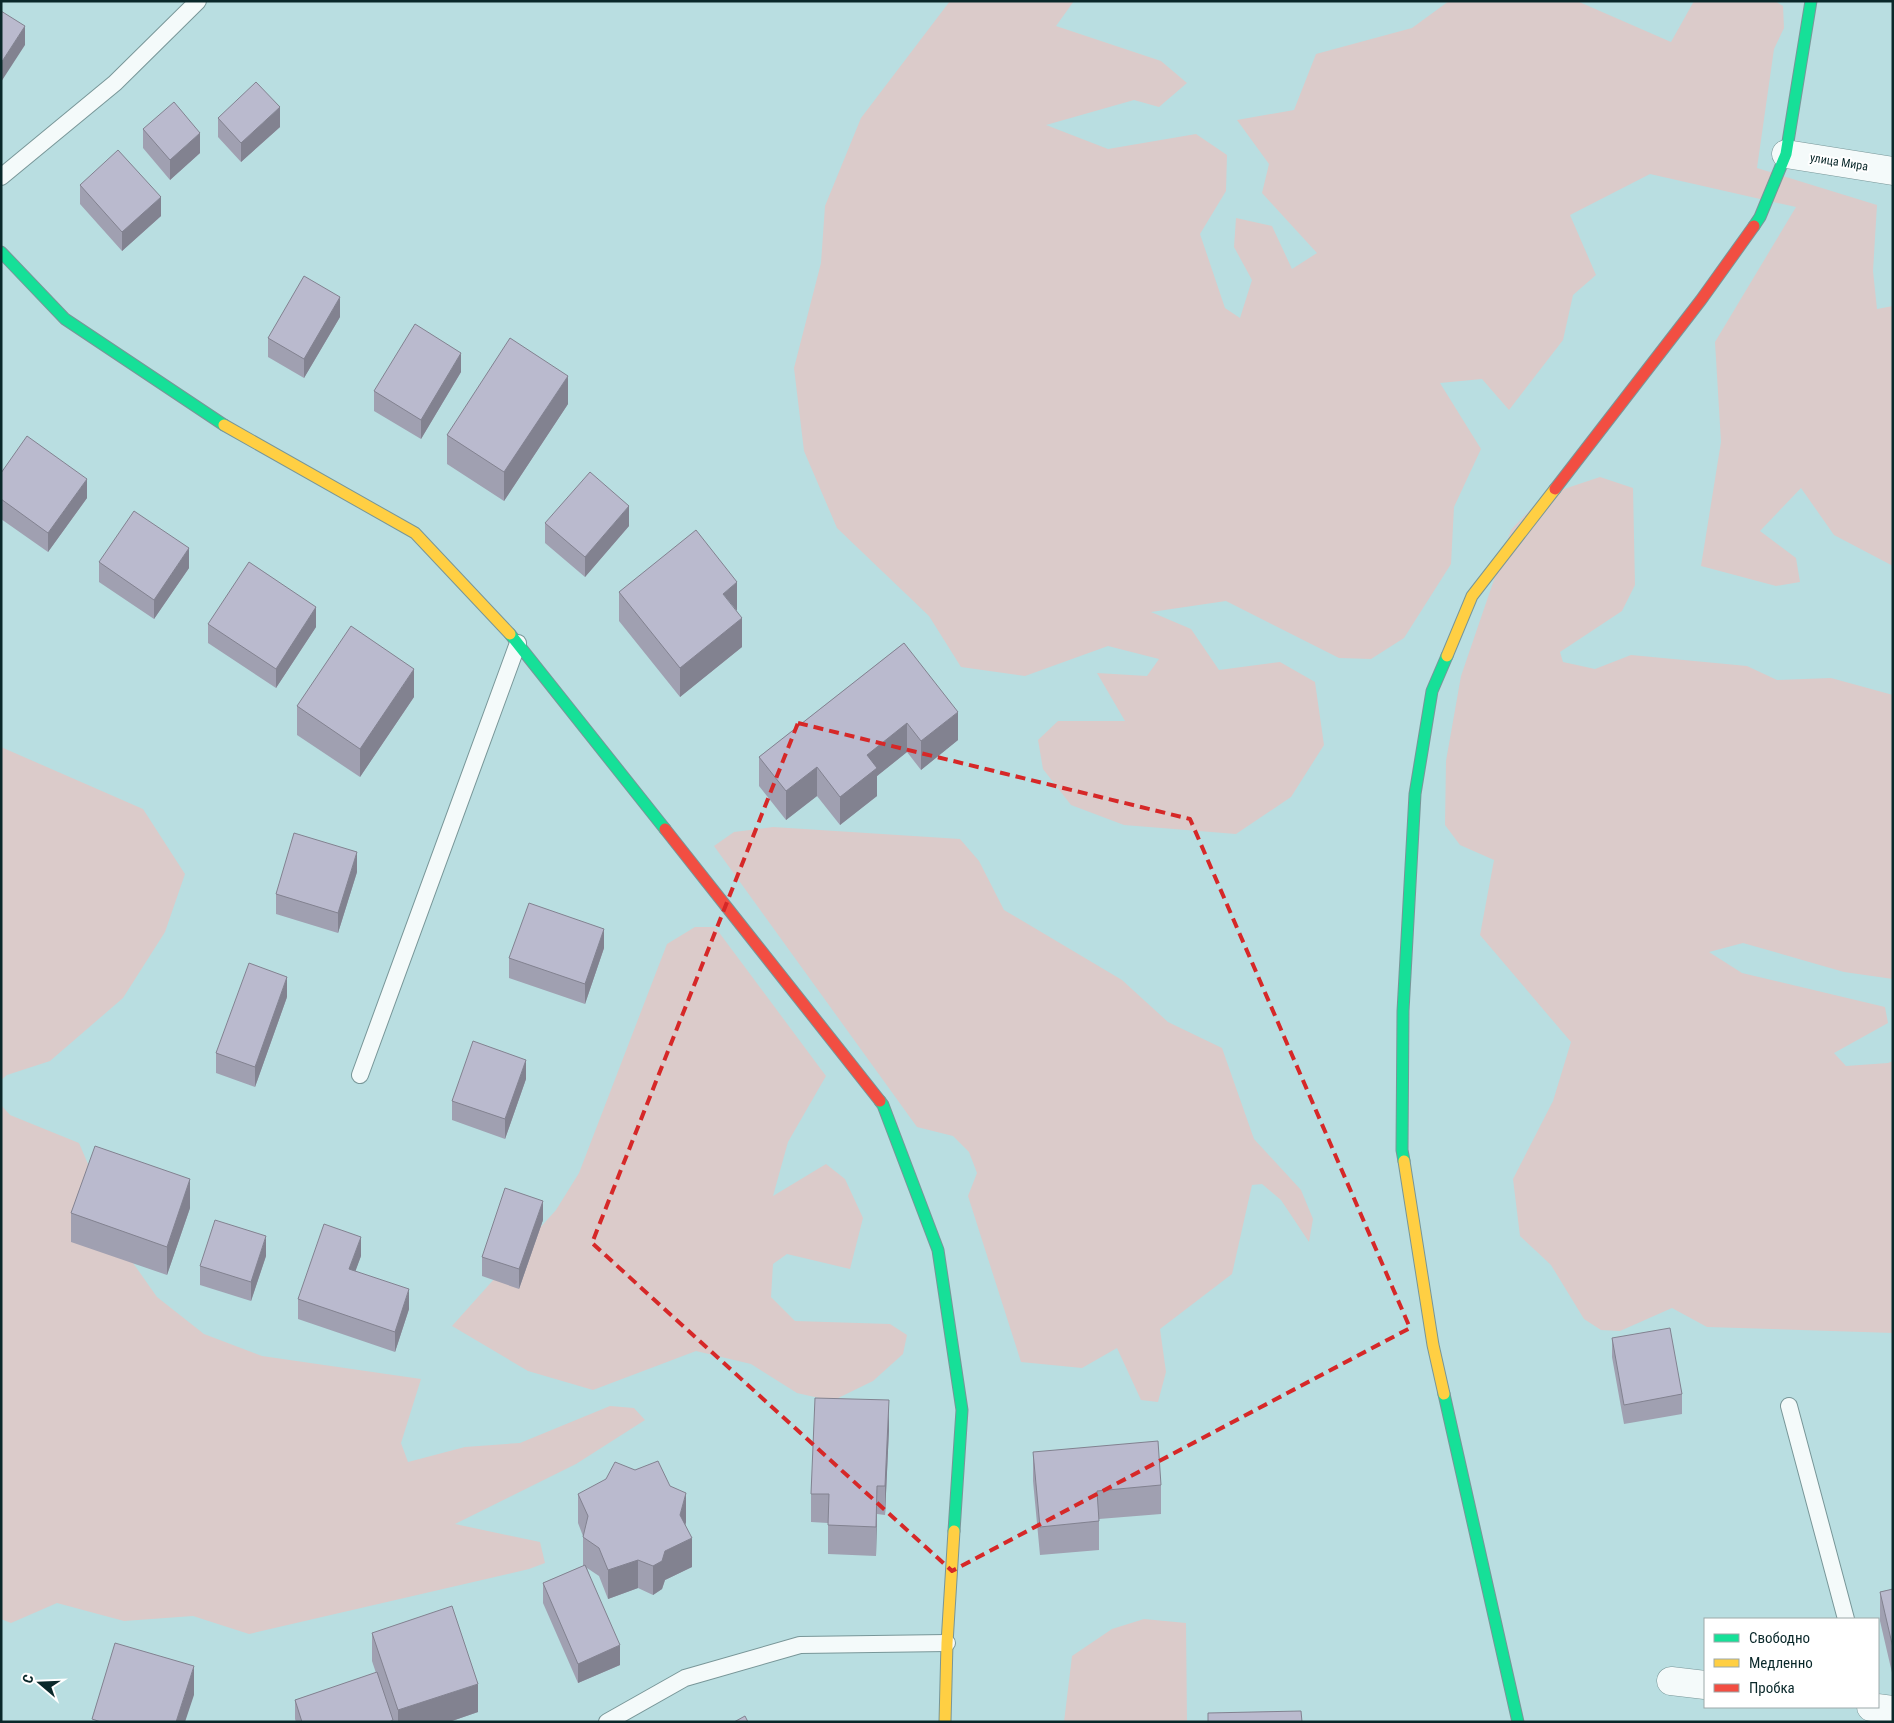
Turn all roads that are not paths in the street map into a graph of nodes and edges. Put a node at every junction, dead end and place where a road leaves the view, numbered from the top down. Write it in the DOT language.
graph roads {
  1 [pos="198,1"];
  2 [pos="1811,1"];
  3 [pos="1786,154"];
  4 [pos="1893,171"];
  5 [pos="1,177"];
  6 [pos="1,252"];
  7 [pos="518,643"];
  8 [pos="360,1075"];
  9 [pos="1789,1406"];
  10 [pos="1846,1618"];
  11 [pos="947,1643"];
  12 [pos="1670,1681"];
  13 [pos="1704,1686"];
  14 [pos="1870,1708"];
  15 [pos="1878,1708"];
  16 [pos="1893,1710"];
  17 [pos="607,1722"];
  18 [pos="945,1722"];
  19 [pos="1518,1722"];
  20 [pos="1873,1722"];
  1 -- 5 [label="lane"];
  2 -- 3 [label="street"];
  3 -- 4 [label="street, улица Мира"];
  3 -- 19 [label="street"];
  6 -- 7 [label="street"];
  7 -- 8 [label="lane"];
  7 -- 11 [label="street"];
  9 -- 10 [label="lane"];
  11 -- 17 [label="lane"];
  11 -- 18 [label="street"];
  12 -- 13 [label="street"];
  14 -- 20 [label="lane"];
  15 -- 16 [label="street"];
}
